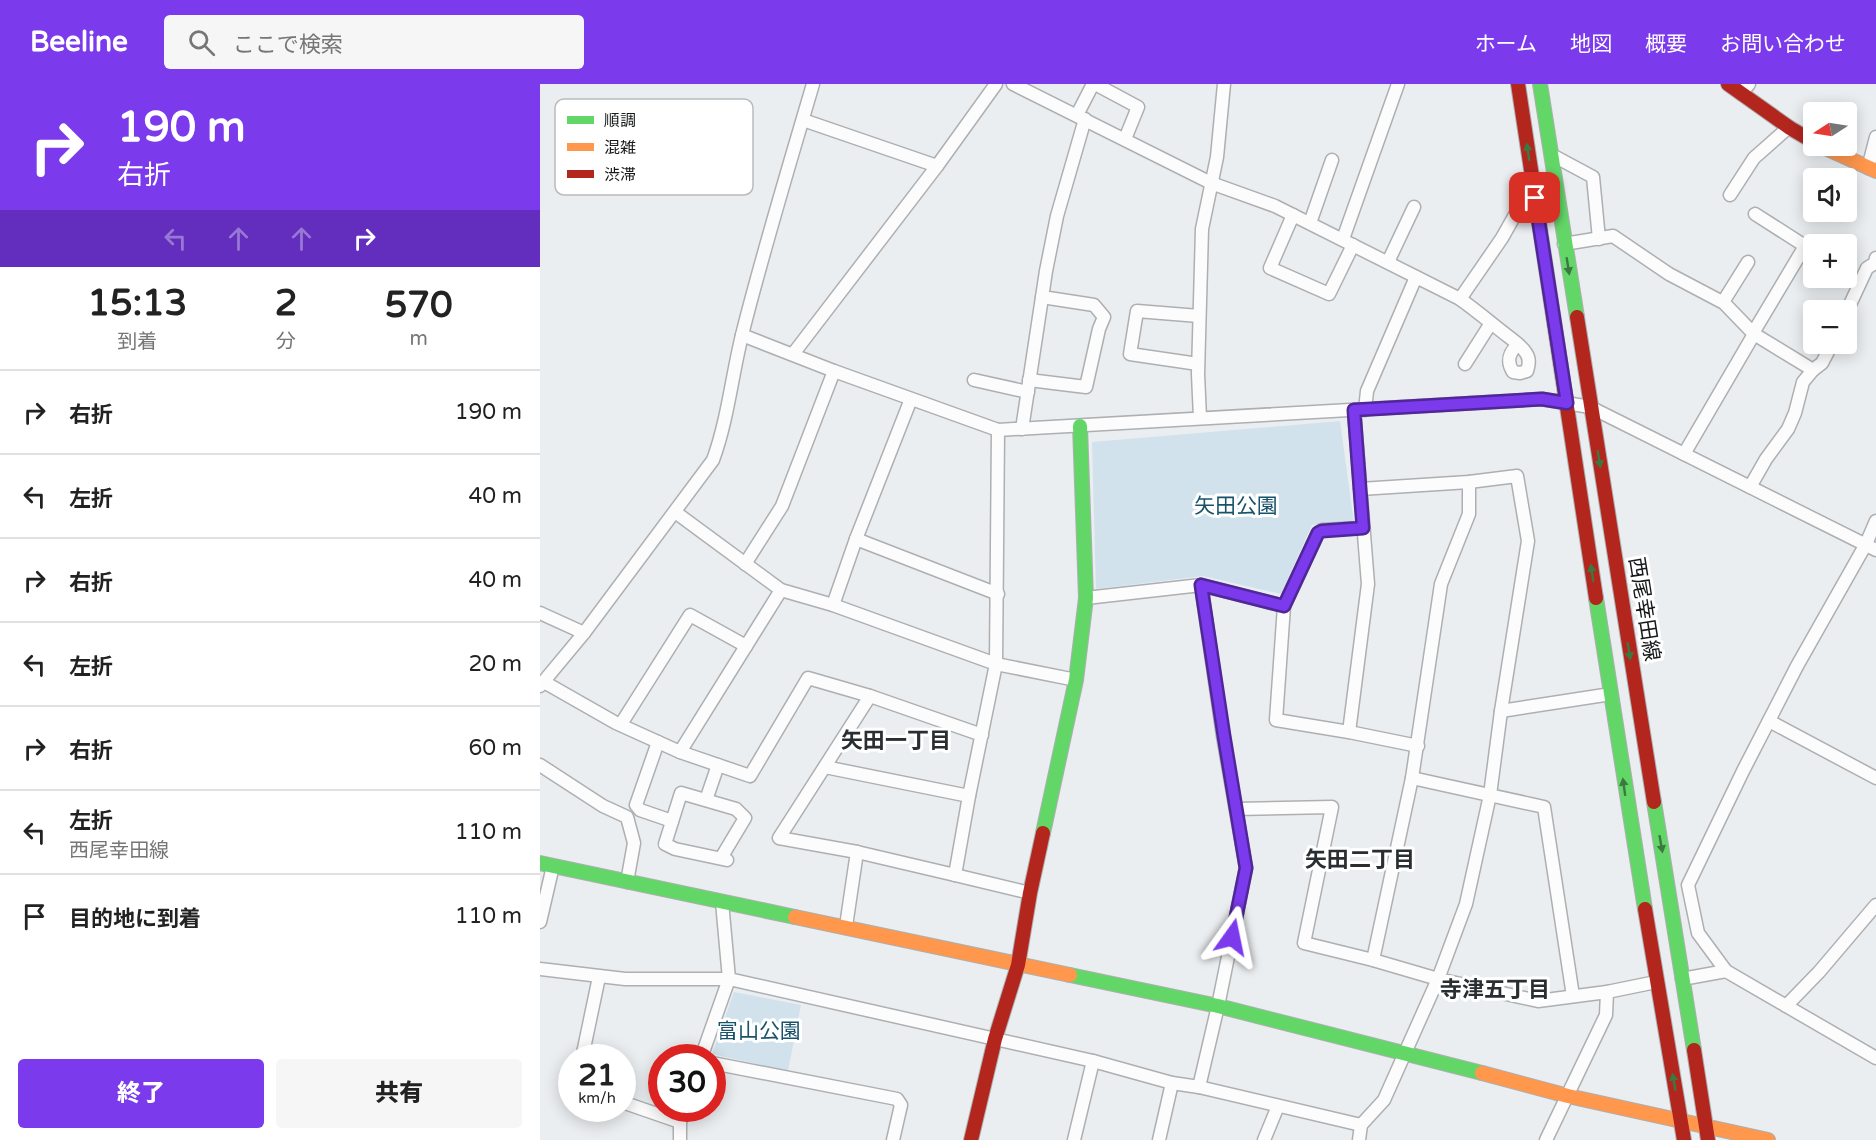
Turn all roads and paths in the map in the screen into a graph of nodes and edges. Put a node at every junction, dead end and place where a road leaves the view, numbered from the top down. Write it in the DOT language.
graph roads {
  1 [pos="813,84"];
  2 [pos="996,84"];
  3 [pos="1014,84"];
  4 [pos="1094,84"];
  5 [pos="1224,84"];
  6 [pos="1398,84"];
  7 [pos="1518,84"];
  8 [pos="1540,84"];
  9 [pos="1728,84"];
  10 [pos="1745,89"];
  11 [pos="1081,117"];
  12 [pos="803,120"];
  13 [pos="1789,127"];
  14 [pos="1803,135"];
  15 [pos="1876,137"];
  16 [pos="1125,140"];
  17 [pos="1552,155"];
  18 [pos="1842,156"];
  19 [pos="1332,160"];
  20 [pos="937,166"];
  21 [pos="1872,170"];
  22 [pos="1211,183"];
  23 [pos="1730,195"];
  24 [pos="1414,207"];
  25 [pos="1755,214"];
  26 [pos="1293,215"];
  27 [pos="1515,215"];
  28 [pos="1310,224"];
  29 [pos="1599,239"];
  30 [pos="1348,242"];
  31 [pos="1564,244"];
  32 [pos="1876,258"];
  33 [pos="1388,262"];
  34 [pos="1748,262"];
  35 [pos="1416,277"];
  36 [pos="1042,297"];
  37 [pos="1460,299"];
  38 [pos="1852,300"];
  39 [pos="1723,302"];
  40 [pos="1199,316"];
  41 [pos="1491,322"];
  42 [pos="1754,333"];
  43 [pos="742,335"];
  44 [pos="1518,344"];
  45 [pos="793,354"];
  46 [pos="1827,354"];
  47 [pos="1465,363"];
  48 [pos="1198,364"];
  49 [pos="1813,370"];
  50 [pos="834,371"];
  51 [pos="974,380"];
  52 [pos="1028,386"];
  53 [pos="910,399"];
  54 [pos="1567,403"];
  55 [pos="1590,407"];
  56 [pos="1359,410"];
  57 [pos="1200,418"];
  58 [pos="1080,426"];
  59 [pos="1022,429"];
  60 [pos="998,430"];
  61 [pos="1684,454"];
  62 [pos="1469,482"];
  63 [pos="1750,487"];
  64 [pos="1360,489"];
  65 [pos="675,512"];
  66 [pos="1876,521"];
  67 [pos="1363,528"];
  68 [pos="856,539"];
  69 [pos="1871,547"];
  70 [pos="745,564"];
  71 [pos="1201,585"];
  72 [pos="781,590"];
  73 [pos="998,594"];
  74 [pos="1086,598"];
  75 [pos="833,605"];
  76 [pos="1284,606"];
  77 [pos="540,613"];
  78 [pos="584,633"];
  79 [pos="746,646"];
  80 [pos="996,664"];
  81 [pos="1077,680"];
  82 [pos="542,684"];
  83 [pos="1611,694"];
  84 [pos="870,696"];
  85 [pos="1502,711"];
  86 [pos="1769,721"];
  87 [pos="621,724"];
  88 [pos="1349,732"];
  89 [pos="982,735"];
  90 [pos="658,741"];
  91 [pos="1418,746"];
  92 [pos="680,752"];
  93 [pos="540,765"];
  94 [pos="718,765"];
  95 [pos="825,766"];
  96 [pos="1412,778"];
  97 [pos="1876,778"];
  98 [pos="1490,795"];
  99 [pos="969,796"];
  100 [pos="706,800"];
  101 [pos="1237,809"];
  102 [pos="672,821"];
  103 [pos="857,852"];
  104 [pos="546,864"];
  105 [pos="955,875"];
  106 [pos="627,882"];
  107 [pos="1030,893"];
  108 [pos="723,902"];
  109 [pos="1876,905"];
  110 [pos="540,922"];
  111 [pos="846,926"];
  112 [pos="1373,960"];
  113 [pos="1018,965"];
  114 [pos="540,969"];
  115 [pos="1726,971"];
  116 [pos="599,977"];
  117 [pos="729,978"];
  118 [pos="1438,979"];
  119 [pos="1682,979"];
  120 [pos="1656,982"];
  121 [pos="1607,992"];
  122 [pos="1573,996"];
  123 [pos="1218,1006"];
  124 [pos="1786,1006"];
  125 [pos="995,1039"];
  126 [pos="585,1044"];
  127 [pos="706,1044"];
  128 [pos="1405,1052"];
  129 [pos="1876,1058"];
  130 [pos="1092,1061"];
  131 [pos="726,1067"];
  132 [pos="1172,1083"];
  133 [pos="1199,1087"];
  134 [pos="1568,1096"];
  135 [pos="1278,1106"];
  136 [pos="1680,1120"];
  137 [pos="680,1122"];
  138 [pos="1361,1125"];
  139 [pos="1706,1125"];
  140 [pos="680,1140"];
  141 [pos="893,1140"];
  142 [pos="971,1140"];
  143 [pos="1074,1140"];
  144 [pos="1159,1140"];
  145 [pos="1264,1140"];
  146 [pos="1359,1140"];
  147 [pos="1546,1140"];
  148 [pos="1684,1140"];
  149 [pos="1708,1140"];
  150 [pos="1768,1140"];
  1 -- 12 [label="street"];
  2 -- 20 [label="street"];
  3 -- 11 [label="street"];
  4 -- 11 [label="street"];
  4 -- 16 [label="street"];
  5 -- 22 [label="street"];
  6 -- 30 [label="street"];
  54 -- 7 [label="main road, one-way"];
  8 -- 17 [label="main road, 西尾幸田線"];
  9 -- 10 [label="main road"];
  10 -- 13 [label="main road"];
  11 -- 16 [label="street"];
  11 -- 36 [label="street"];
  12 -- 20 [label="street"];
  12 -- 43 [label="street"];
  13 -- 14 [label="main road"];
  13 -- 23 [label="street"];
  15 -- 21 [label="street"];
  16 -- 22 [label="street"];
  17 -- 29 [label="street"];
  17 -- 31 [label="main road, 西尾幸田線"];
  18 -- 21 [label="main road"];
  19 -- 28 [label="street"];
  20 -- 45 [label="street"];
  22 -- 26 [label="street"];
  22 -- 40 [label="street"];
  24 -- 33 [label="street"];
  25 -- 42 [label="street"];
  26 -- 28 [label="street"];
  26 -- 30 [label="street"];
  27 -- 37 [label="street"];
  28 -- 30 [label="street"];
  29 -- 31 [label="street"];
  29 -- 39 [label="street"];
  30 -- 33 [label="street"];
  31 -- 55 [label="main road, 西尾幸田線, one-way"];
  32 -- 38 [label="street"];
  33 -- 35 [label="street"];
  34 -- 39 [label="street"];
  35 -- 37 [label="street"];
  35 -- 56 [label="street"];
  36 -- 52 [label="street"];
  36 -- 52 [label="street"];
  37 -- 41 [label="street"];
  39 -- 42 [label="street"];
  40 -- 48 [label="street"];
  40 -- 48 [label="street"];
  41 -- 44 [label="street"];
  41 -- 47 [label="street"];
  42 -- 49 [label="street"];
  42 -- 61 [label="street"];
  43 -- 45 [label="street"];
  43 -- 65 [label="street"];
  45 -- 50 [label="street"];
  46 -- 49 [label="street"];
  48 -- 57 [label="street"];
  49 -- 63 [label="street"];
  50 -- 53 [label="street"];
  50 -- 70 [label="street"];
  51 -- 52 [label="street"];
  52 -- 59 [label="street"];
  53 -- 60 [label="street"];
  53 -- 68 [label="street"];
  54 -- 55 [label="street"];
  54 -- 56 [label="street"];
  83 -- 54 [label="main road, one-way"];
  55 -- 61 [label="street"];
  55 -- 119 [label="main road, 西尾幸田線, one-way"];
  56 -- 57 [label="street"];
  56 -- 64 [label="street"];
  57 -- 58 [label="street"];
  58 -- 59 [label="street"];
  58 -- 74 [label="main road"];
  59 -- 60 [label="street"];
  60 -- 73 [label="street"];
  61 -- 63 [label="street"];
  62 -- 64 [label="street"];
  62 -- 85 [label="street"];
  62 -- 91 [label="street"];
  63 -- 69 [label="street"];
  64 -- 67 [label="street"];
  65 -- 70 [label="street"];
  65 -- 78 [label="street"];
  66 -- 69 [label="street"];
  67 -- 76 [label="street"];
  67 -- 88 [label="street"];
  68 -- 73 [label="street"];
  68 -- 75 [label="street"];
  69 -- 86 [label="street"];
  70 -- 72 [label="street"];
  71 -- 74 [label="street"];
  71 -- 76 [label="street"];
  71 -- 101 [label="street"];
  72 -- 75 [label="street"];
  72 -- 79 [label="street"];
  73 -- 80 [label="street"];
  74 -- 81 [label="main road"];
  75 -- 80 [label="street"];
  76 -- 88 [label="street"];
  77 -- 78 [label="street"];
  78 -- 82 [label="street"];
  79 -- 87 [label="street"];
  79 -- 92 [label="street"];
  80 -- 81 [label="street"];
  80 -- 89 [label="street"];
  81 -- 107 [label="main road"];
  82 -- 87 [label="street"];
  83 -- 85 [label="street"];
  120 -- 83 [label="main road, one-way"];
  84 -- 89 [label="street"];
  84 -- 94 [label="street"];
  84 -- 95 [label="street"];
  85 -- 98 [label="street"];
  86 -- 97 [label="street"];
  86 -- 115 [label="street"];
  87 -- 90 [label="street"];
  88 -- 91 [label="street"];
  89 -- 99 [label="street"];
  90 -- 92 [label="street"];
  90 -- 102 [label="street"];
  91 -- 96 [label="street"];
  92 -- 94 [label="street"];
  93 -- 106 [label="street"];
  94 -- 100 [label="street"];
  95 -- 99 [label="street"];
  95 -- 103 [label="street"];
  96 -- 98 [label="street"];
  96 -- 112 [label="street"];
  98 -- 118 [label="street"];
  98 -- 122 [label="street"];
  99 -- 105 [label="street"];
  100 -- 102 [label="street"];
  100 -- 102 [label="street"];
  101 -- 112 [label="street"];
  101 -- 123 [label="street"];
  103 -- 105 [label="street"];
  103 -- 111 [label="street"];
  104 -- 106 [label="main road"];
  104 -- 110 [label="street"];
  105 -- 107 [label="street"];
  106 -- 108 [label="main road"];
  107 -- 113 [label="main road"];
  108 -- 111 [label="main road"];
  108 -- 117 [label="street"];
  109 -- 124 [label="street"];
  111 -- 113 [label="main road"];
  112 -- 118 [label="street"];
  113 -- 123 [label="main road"];
  113 -- 125 [label="main road"];
  114 -- 116 [label="street"];
  115 -- 119 [label="street"];
  115 -- 124 [label="street"];
  116 -- 117 [label="street"];
  116 -- 126 [label="street"];
  117 -- 125 [label="street"];
  117 -- 127 [label="street"];
  118 -- 122 [label="street"];
  118 -- 128 [label="street"];
  119 -- 139 [label="main road, 西尾幸田線"];
  120 -- 121 [label="street"];
  136 -- 120 [label="main road, one-way"];
  121 -- 122 [label="street"];
  121 -- 134 [label="street"];
  123 -- 128 [label="main road"];
  123 -- 133 [label="street"];
  124 -- 129 [label="street"];
  125 -- 130 [label="street"];
  125 -- 142 [label="main road"];
  128 -- 134 [label="main road"];
  128 -- 138 [label="street"];
  130 -- 132 [label="street"];
  130 -- 143 [label="street"];
  131 -- 141 [label="street"];
  132 -- 133 [label="street"];
  132 -- 144 [label="street"];
  133 -- 135 [label="street"];
  134 -- 136 [label="main road"];
  134 -- 147 [label="street"];
  135 -- 138 [label="street"];
  135 -- 145 [label="street"];
  136 -- 139 [label="main road"];
  136 -- 148 [label="main road"];
  137 -- 140 [label="street"];
  138 -- 146 [label="street"];
  139 -- 149 [label="main road, 西尾幸田線"];
  139 -- 150 [label="main road"];
}
